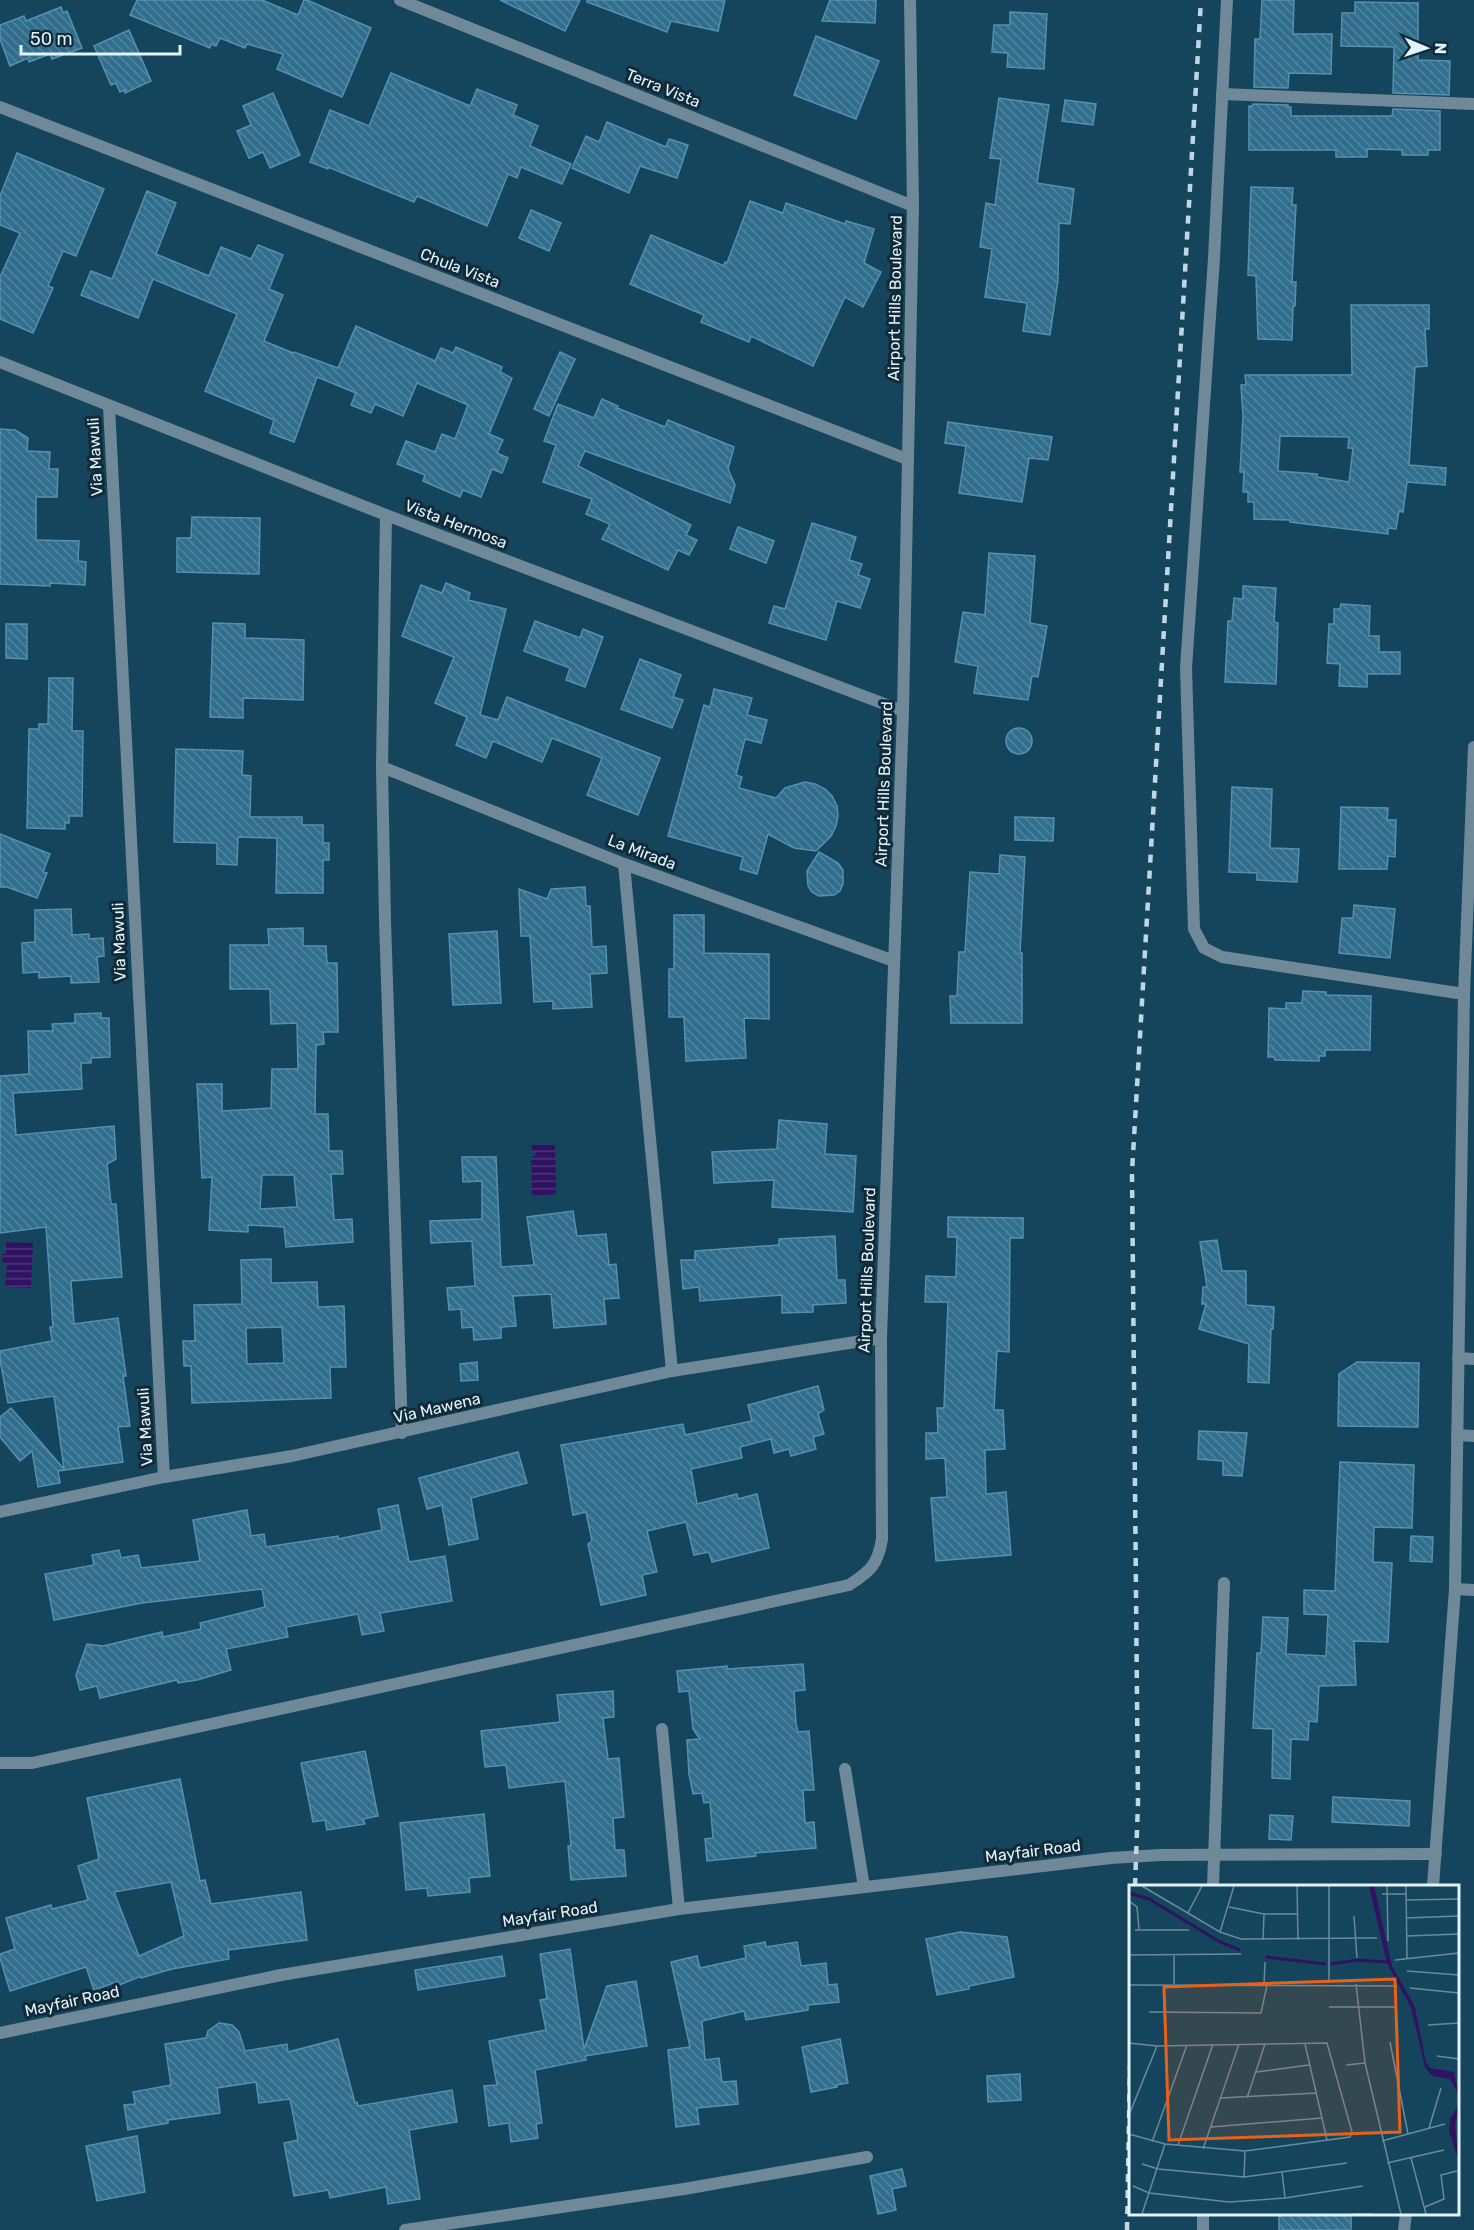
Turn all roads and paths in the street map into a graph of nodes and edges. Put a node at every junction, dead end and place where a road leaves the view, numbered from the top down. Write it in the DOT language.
graph roads {
  1 [pos="400,0"];
  2 [pos="910,0"];
  3 [pos="1227,0"];
  4 [pos="1222,94"];
  5 [pos="1474,105"];
  6 [pos="0,106"];
  7 [pos="913,206"];
  8 [pos="0,362"];
  9 [pos="109,406"];
  10 [pos="907,459"];
  11 [pos="386,515"];
  12 [pos="903,711"];
  13 [pos="1474,747"];
  14 [pos="382,767"];
  15 [pos="624,864"];
  16 [pos="894,961"];
  17 [pos="1469,966"];
  18 [pos="1464,994"];
  19 [pos="881,1338"];
  20 [pos="1458,1358"];
  21 [pos="1474,1359"];
  22 [pos="672,1371"];
  23 [pos="402,1433"];
  24 [pos="1457,1435"];
  25 [pos="1474,1436"];
  26 [pos="164,1477"];
  27 [pos="0,1512"];
  28 [pos="1224,1583"];
  29 [pos="1455,1589"];
  30 [pos="1474,1590"];
  31 [pos="662,1729"];
  32 [pos="0,1763"];
  33 [pos="845,1769"];
  34 [pos="1436,1854"];
  35 [pos="1214,1855"];
  36 [pos="1213,1885"];
  37 [pos="1433,1885"];
  38 [pos="864,1887"];
  39 [pos="679,1909"];
  40 [pos="0,2033"];
  41 [pos="867,2157"];
  42 [pos="1406,2215"];
  43 [pos="405,2230"];
  44 [pos="1404,2230"];
  1 -- 7 [label="street, Terra Vista"];
  2 -- 7 [label="street, Airport Hills Boulevard"];
  3 -- 4 [label="street"];
  4 -- 5 [label="street"];
  4 -- 18 [label="street"];
  6 -- 10 [label="street, Chula Vista"];
  7 -- 10 [label="street, Airport Hills Boulevard"];
  8 -- 9 [label="street, Vista Hermosa"];
  9 -- 11 [label="street, Vista Hermosa"];
  9 -- 26 [label="street, Via Mawuli"];
  10 -- 12 [label="street, Airport Hills Boulevard"];
  11 -- 12 [label="street, Vista Hermosa"];
  11 -- 14 [label="street"];
  12 -- 16 [label="street, Airport Hills Boulevard"];
  13 -- 17 [label="street"];
  14 -- 15 [label="street, La Mirada"];
  14 -- 23 [label="street"];
  15 -- 16 [label="street, La Mirada"];
  15 -- 22 [label="street"];
  16 -- 19 [label="street, Airport Hills Boulevard"];
  17 -- 18 [label="street"];
  18 -- 20 [label="street"];
  19 -- 22 [label="street, Via Mawena"];
  19 -- 32 [label="street, Airport Hills Boulevard"];
  20 -- 21 [label="street"];
  20 -- 24 [label="street"];
  22 -- 23 [label="street, Via Mawena"];
  23 -- 26 [label="street, Via Mawena"];
  24 -- 25 [label="street"];
  24 -- 29 [label="street"];
  26 -- 27 [label="street, Via Mawena"];
  28 -- 35 [label="street"];
  29 -- 30 [label="street"];
  29 -- 34 [label="street"];
  31 -- 39 [label="street"];
  33 -- 38 [label="street"];
  34 -- 35 [label="street, Mayfair Road"];
  34 -- 37 [label="street"];
  35 -- 36 [label="street"];
  35 -- 38 [label="street, Mayfair Road"];
  38 -- 39 [label="street, Mayfair Road"];
  39 -- 40 [label="street, Mayfair Road"];
  41 -- 43 [label="street"];
  42 -- 44 [label="street"];
}
